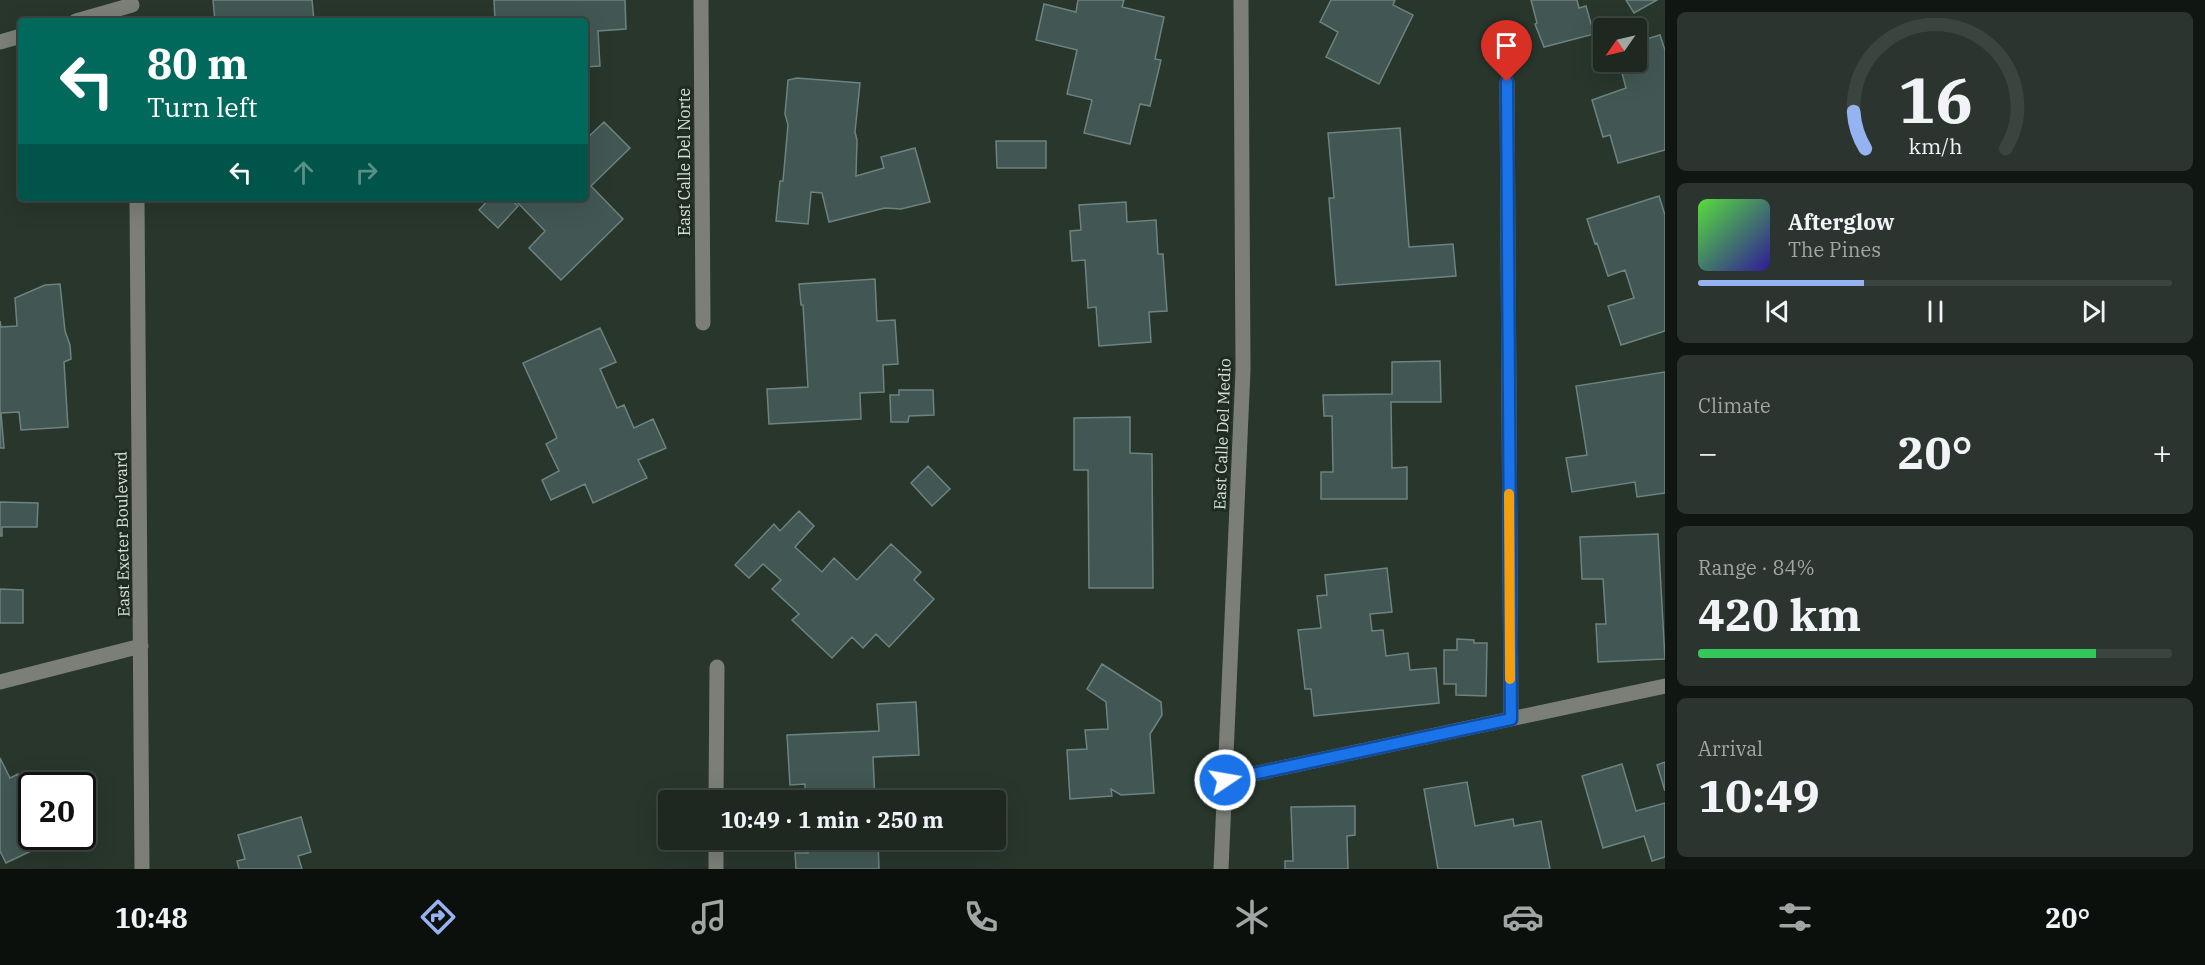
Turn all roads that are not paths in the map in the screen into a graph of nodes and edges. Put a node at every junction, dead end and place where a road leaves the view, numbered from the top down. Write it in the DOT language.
graph roads {
  1 [pos="701,0"];
  2 [pos="1241,0"];
  3 [pos="133,3"];
  4 [pos="86,18"];
  5 [pos="18,37"];
  6 [pos="0,42"];
  7 [pos="1507,82"];
  8 [pos="136,201"];
  9 [pos="703,323"];
  10 [pos="141,646"];
  11 [pos="717,667"];
  12 [pos="0,682"];
  13 [pos="1665,686"];
  14 [pos="1511,719"];
  15 [pos="1225,780"];
  16 [pos="716,790"];
  17 [pos="716,850"];
  18 [pos="142,869"];
  19 [pos="716,869"];
  20 [pos="1221,869"];
  1 -- 9 [label="street, East Calle Del Norte"];
  2 -- 15 [label="street, East Calle Del Medio"];
  3 -- 4 [label="street"];
  5 -- 6 [label="street"];
  7 -- 14 [label="street"];
  8 -- 10 [label="street, East Exeter Boulevard"];
  10 -- 12 [label="street"];
  10 -- 18 [label="street, East Exeter Boulevard"];
  11 -- 16 [label="street"];
  13 -- 14 [label="street"];
  14 -- 15 [label="street"];
  15 -- 20 [label="street, East Calle Del Medio"];
  17 -- 19 [label="street"];
}
